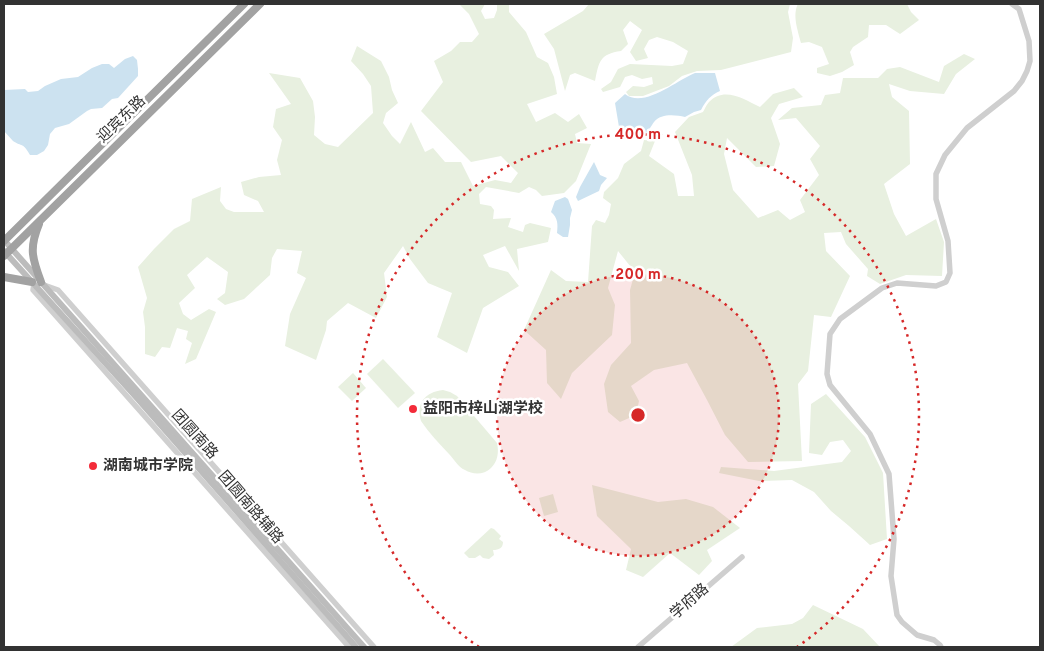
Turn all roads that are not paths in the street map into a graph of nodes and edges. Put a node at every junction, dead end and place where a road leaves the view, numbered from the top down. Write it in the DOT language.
graph roads {
  1 [pos="244,4"];
  2 [pos="260,4"];
  3 [pos="1012,4"];
  4 [pos="42,218"];
  5 [pos="4,240"];
  6 [pos="6,252"];
  7 [pos="4,277"];
  8 [pos="38,283"];
  9 [pos="742,557"];
  10 [pos="349,647"];
  11 [pos="356,647"];
  12 [pos="364,647"];
  13 [pos="374,647"];
  14 [pos="638,647"];
  15 [pos="941,647"];
  1 -- 5 [label="highway, 迎宾东路"];
  2 -- 4 [label="highway, 迎宾东路"];
  3 -- 15 [label="street"];
  4 -- 6 [label="highway, 迎宾东路"];
  4 -- 8 [label="highway"];
  5 -- 6 [label="main road, 团圆南路"];
  6 -- 8 [label="main road, 团圆南路"];
  7 -- 8 [label="highway"];
  8 -- 10 [label="street, 团圆南路辅路"];
  8 -- 11 [label="main road, 团圆南路"];
  8 -- 12 [label="main road, 团圆南路"];
  8 -- 13 [label="street, 团圆南路辅路"];
  9 -- 14 [label="street, 学府路"];
}
